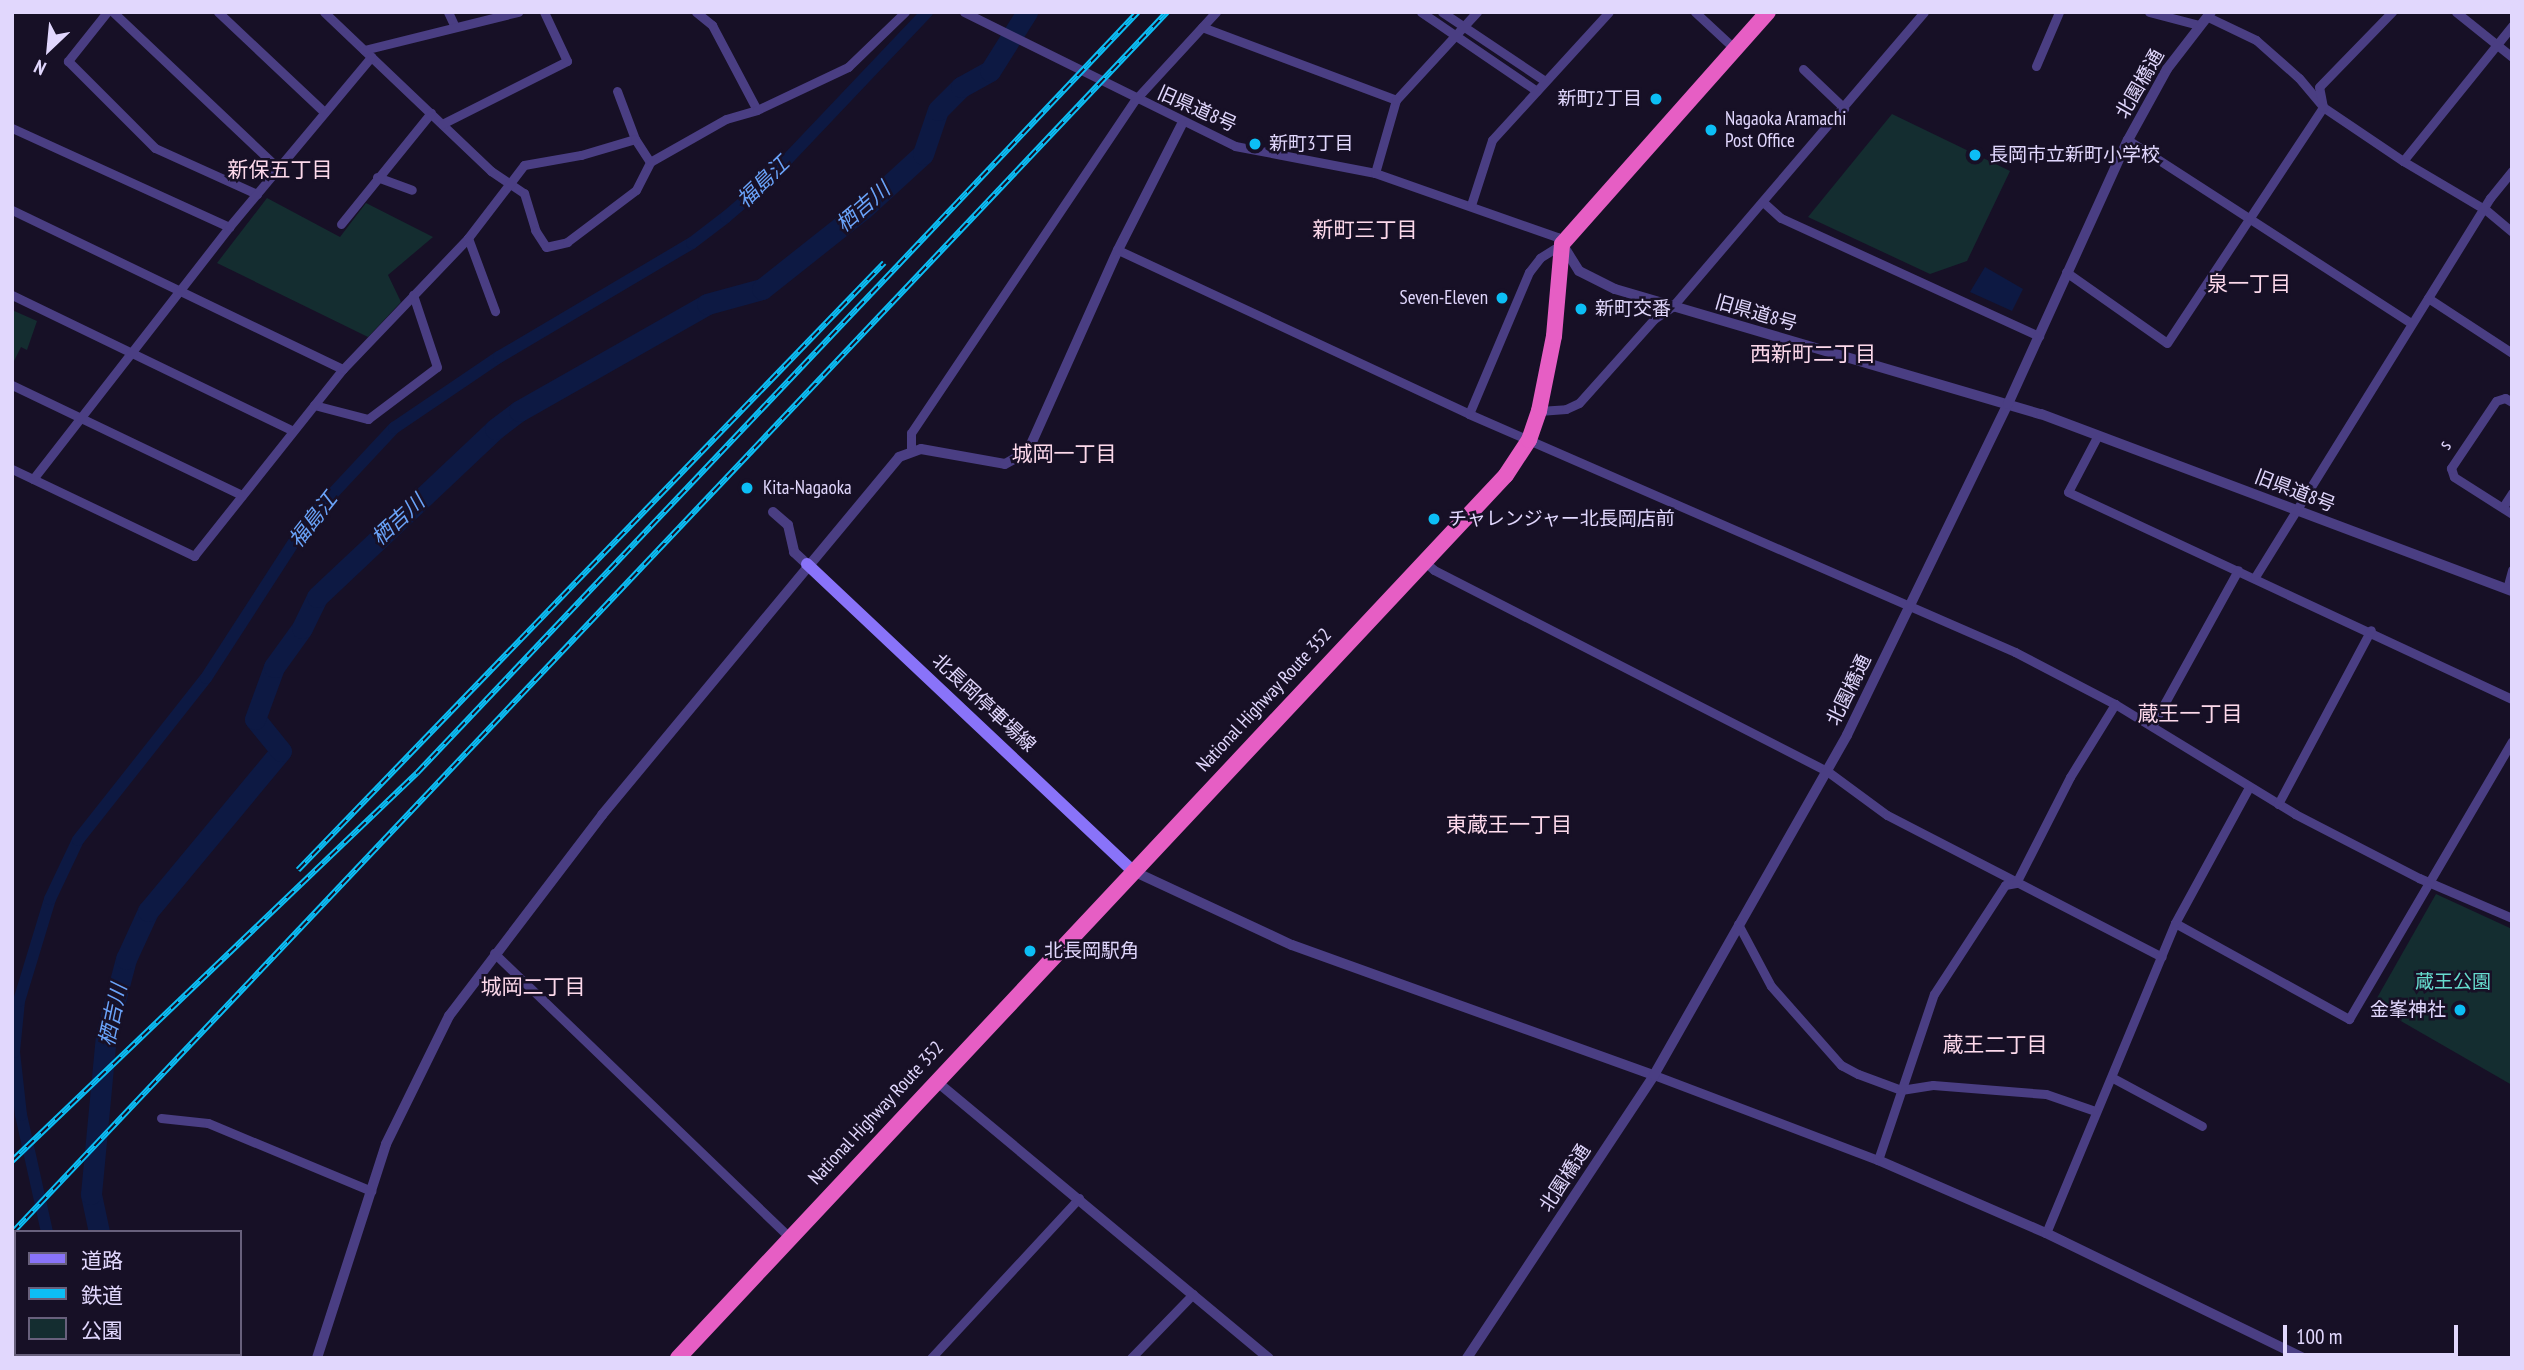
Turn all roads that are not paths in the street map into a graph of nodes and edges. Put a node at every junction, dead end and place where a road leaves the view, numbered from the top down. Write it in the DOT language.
graph roads {
  1 [pos="107,12"];
  2 [pos="113,12"];
  3 [pos="218,12"];
  4 [pos="324,12"];
  5 [pos="448,12"];
  6 [pos="518,12"];
  7 [pos="544,12"];
  8 [pos="696,12"];
  9 [pos="905,12"];
  10 [pos="1216,12"];
  11 [pos="1421,12"];
  12 [pos="1442,12"];
  13 [pos="1477,12"];
  14 [pos="1609,12"];
  15 [pos="1695,12"];
  16 [pos="1768,12"];
  17 [pos="1924,12"];
  18 [pos="2059,12"];
  19 [pos="2149,12"];
  20 [pos="2392,12"];
  21 [pos="2456,12"];
  22 [pos="965,13"];
  23 [pos="2206,18"];
  24 [pos="454,25"];
  25 [pos="2512,26"];
  26 [pos="1202,27"];
  27 [pos="1464,27"];
  28 [pos="1457,36"];
  29 [pos="2496,44"];
  30 [pos="1735,49"];
  31 [pos="367,53"];
  32 [pos="2512,57"];
  33 [pos="2036,66"];
  34 [pos="1803,69"];
  35 [pos="1545,81"];
  36 [pos="617,91"];
  37 [pos="1537,91"];
  38 [pos="1135,100"];
  39 [pos="1396,100"];
  40 [pos="2323,107"];
  41 [pos="1844,108"];
  42 [pos="757,110"];
  43 [pos="324,112"];
  44 [pos="431,113"];
  45 [pos="442,124"];
  46 [pos="1182,124"];
  47 [pos="12,128"];
  48 [pos="635,139"];
  49 [pos="2128,140"];
  50 [pos="2403,161"];
  51 [pos="650,162"];
  52 [pos="278,168"];
  53 [pos="2512,171"];
  54 [pos="1375,173"];
  55 [pos="377,177"];
  56 [pos="513,185"];
  57 [pos="412,190"];
  58 [pos="257,194"];
  59 [pos="1763,202"];
  60 [pos="1471,205"];
  61 [pos="2486,210"];
  62 [pos="12,211"];
  63 [pos="2249,218"];
  64 [pos="341,224"];
  65 [pos="229,228"];
  66 [pos="2512,232"];
  67 [pos="468,238"];
  68 [pos="1562,244"];
  69 [pos="1118,250"];
  70 [pos="2066,272"];
  71 [pos="181,292"];
  72 [pos="12,295"];
  73 [pos="413,295"];
  74 [pos="2428,298"];
  75 [pos="1672,307"];
  76 [pos="495,311"];
  77 [pos="2411,323"];
  78 [pos="2039,336"];
  79 [pos="134,352"];
  80 [pos="2512,353"];
  81 [pos="342,369"];
  82 [pos="12,385"];
  83 [pos="2512,402"];
  84 [pos="2008,404"];
  85 [pos="314,405"];
  86 [pos="1539,411"];
  87 [pos="1469,414"];
  88 [pos="80,418"];
  89 [pos="293,431"];
  90 [pos="2098,435"];
  91 [pos="1529,440"];
  92 [pos="911,450"];
  93 [pos="12,469"];
  94 [pos="33,479"];
  95 [pos="2512,494"];
  96 [pos="242,495"];
  97 [pos="2503,508"];
  98 [pos="2298,510"];
  99 [pos="773,512"];
  100 [pos="2512,514"];
  101 [pos="1423,560"];
  102 [pos="807,564"];
  103 [pos="2238,570"];
  104 [pos="2512,570"];
  105 [pos="2255,578"];
  106 [pos="2509,590"];
  107 [pos="1910,604"];
  108 [pos="2371,630"];
  109 [pos="2512,699"];
  110 [pos="2115,704"];
  111 [pos="2152,726"];
  112 [pos="2512,741"];
  113 [pos="1827,771"];
  114 [pos="2249,787"];
  115 [pos="2278,804"];
  116 [pos="1133,871"];
  117 [pos="2016,883"];
  118 [pos="2432,883"];
  119 [pos="2512,918"];
  120 [pos="2175,923"];
  121 [pos="1738,924"];
  122 [pos="494,953"];
  123 [pos="2162,957"];
  124 [pos="1654,1075"];
  125 [pos="2113,1078"];
  126 [pos="936,1081"];
  127 [pos="1901,1090"];
  128 [pos="2095,1111"];
  129 [pos="161,1118"];
  130 [pos="2202,1126"];
  131 [pos="1878,1160"];
  132 [pos="371,1191"];
  133 [pos="1079,1198"];
  134 [pos="2046,1233"];
  135 [pos="789,1237"];
  136 [pos="1193,1294"];
  137 [pos="317,1358"];
  138 [pos="678,1358"];
  139 [pos="931,1358"];
  140 [pos="1131,1358"];
  141 [pos="1269,1358"];
  142 [pos="1467,1358"];
  143 [pos="2303,1358"];
  1 -- 58 [label="street"];
  2 -- 52 [label="street"];
  3 -- 43 [label="street"];
  4 -- 31 [label="street"];
  5 -- 24 [label="street"];
  6 -- 24 [label="street"];
  7 -- 45 [label="street"];
  8 -- 42 [label="street"];
  9 -- 42 [label="street"];
  10 -- 26 [label="street"];
  11 -- 28 [label="street"];
  12 -- 27 [label="street"];
  13 -- 27 [label="street"];
  14 -- 35 [label="street"];
  15 -- 30 [label="street"];
  16 -- 30 [label="highway"];
  17 -- 41 [label="street"];
  18 -- 33 [label="street"];
  19 -- 23 [label="street"];
  20 -- 40 [label="street"];
  21 -- 29 [label="street"];
  22 -- 38 [label="street, 旧県道8号"];
  23 -- 40 [label="street"];
  23 -- 49 [label="street, 北園橋通"];
  24 -- 31 [label="street"];
  25 -- 29 [label="street"];
  26 -- 38 [label="street"];
  26 -- 39 [label="street"];
  27 -- 28 [label="street"];
  27 -- 35 [label="street"];
  28 -- 37 [label="street"];
  28 -- 39 [label="street"];
  29 -- 32 [label="street"];
  29 -- 50 [label="street"];
  30 -- 68 [label="highway"];
  31 -- 43 [label="street"];
  31 -- 44 [label="street"];
  34 -- 41 [label="street"];
  35 -- 37 [label="street"];
  36 -- 48 [label="street"];
  37 -- 60 [label="street"];
  38 -- 46 [label="street, 旧県道8号"];
  38 -- 92 [label="street"];
  39 -- 54 [label="street"];
  40 -- 50 [label="street"];
  40 -- 63 [label="street"];
  41 -- 59 [label="street"];
  42 -- 51 [label="street"];
  43 -- 52 [label="street"];
  44 -- 45 [label="street"];
  44 -- 55 [label="street"];
  45 -- 56 [label="street"];
  46 -- 54 [label="street, 旧県道8号"];
  46 -- 69 [label="street"];
  47 -- 65 [label="street"];
  48 -- 51 [label="street"];
  48 -- 56 [label="street"];
  49 -- 63 [label="street"];
  49 -- 70 [label="street, 北園橋通"];
  50 -- 61 [label="street"];
  51 -- 56 [label="street"];
  52 -- 58 [label="street"];
  53 -- 61 [label="street"];
  54 -- 60 [label="street, 旧県道8号"];
  55 -- 57 [label="street"];
  55 -- 64 [label="street"];
  56 -- 67 [label="street"];
  58 -- 65 [label="street"];
  59 -- 75 [label="street"];
  59 -- 78 [label="street"];
  60 -- 68 [label="street, 旧県道8号"];
  61 -- 66 [label="street"];
  61 -- 74 [label="street"];
  62 -- 71 [label="street"];
  63 -- 70 [label="street"];
  63 -- 77 [label="street"];
  65 -- 71 [label="street"];
  67 -- 73 [label="street"];
  67 -- 76 [label="street"];
  68 -- 75 [label="street, 旧県道8号"];
  68 -- 86 [label="highway, National Highway Route 352"];
  68 -- 87 [label="street"];
  69 -- 87 [label="street"];
  69 -- 92 [label="street"];
  70 -- 78 [label="street, 北園橋通"];
  71 -- 79 [label="street"];
  71 -- 81 [label="street"];
  72 -- 79 [label="street"];
  73 -- 81 [label="street"];
  73 -- 85 [label="street"];
  74 -- 77 [label="street"];
  74 -- 80 [label="street"];
  75 -- 84 [label="street, 旧県道8号"];
  75 -- 86 [label="street"];
  77 -- 98 [label="street"];
  78 -- 84 [label="street, 北園橋通"];
  79 -- 88 [label="street"];
  79 -- 89 [label="street"];
  81 -- 85 [label="street"];
  82 -- 88 [label="street"];
  83 -- 97 [label="street, s"];
  84 -- 90 [label="street, 旧県道8号"];
  84 -- 107 [label="street, 北園橋通"];
  85 -- 89 [label="street"];
  86 -- 91 [label="highway, National Highway Route 352"];
  87 -- 91 [label="street"];
  88 -- 94 [label="street"];
  88 -- 96 [label="street"];
  89 -- 96 [label="street"];
  90 -- 98 [label="street, 旧県道8号"];
  90 -- 103 [label="street"];
  91 -- 101 [label="highway, National Highway Route 352"];
  91 -- 107 [label="street"];
  92 -- 102 [label="street"];
  93 -- 94 [label="street"];
  94 -- 96 [label="street"];
  95 -- 97 [label="street"];
  97 -- 100 [label="street, s"];
  98 -- 105 [label="street"];
  98 -- 106 [label="street, 旧県道8号"];
  99 -- 102 [label="street"];
  101 -- 113 [label="street"];
  101 -- 116 [label="highway, National Highway Route 352"];
  102 -- 116 [label="main road, 北長岡停車場線"];
  102 -- 122 [label="street"];
  103 -- 105 [label="street"];
  103 -- 111 [label="street"];
  104 -- 106 [label="street"];
  105 -- 108 [label="street"];
  107 -- 110 [label="street"];
  107 -- 113 [label="street, 北園橋通"];
  108 -- 109 [label="street"];
  108 -- 115 [label="street"];
  110 -- 111 [label="street"];
  110 -- 117 [label="street"];
  111 -- 114 [label="street"];
  112 -- 118 [label="street"];
  113 -- 117 [label="street"];
  113 -- 121 [label="street, 北園橋通"];
  114 -- 115 [label="street"];
  114 -- 120 [label="street"];
  115 -- 118 [label="street"];
  116 -- 124 [label="street"];
  116 -- 126 [label="highway, National Highway Route 352"];
  117 -- 123 [label="street"];
  117 -- 127 [label="street"];
  118 -- 119 [label="street"];
  118 -- 120 [label="street"];
  120 -- 123 [label="street"];
  121 -- 124 [label="street, 北園橋通"];
  121 -- 127 [label="street"];
  122 -- 132 [label="street"];
  122 -- 135 [label="street"];
  123 -- 125 [label="street"];
  124 -- 131 [label="street"];
  124 -- 142 [label="street, 北園橋通"];
  125 -- 128 [label="street"];
  125 -- 130 [label="street"];
  126 -- 133 [label="street"];
  126 -- 135 [label="highway, National Highway Route 352"];
  127 -- 128 [label="street"];
  127 -- 131 [label="street"];
  128 -- 134 [label="street"];
  129 -- 132 [label="street"];
  131 -- 134 [label="street"];
  132 -- 137 [label="street"];
  133 -- 136 [label="street"];
  133 -- 139 [label="street"];
  134 -- 143 [label="street"];
  135 -- 138 [label="highway, National Highway Route 352"];
  136 -- 140 [label="street"];
  136 -- 141 [label="street"];
}
